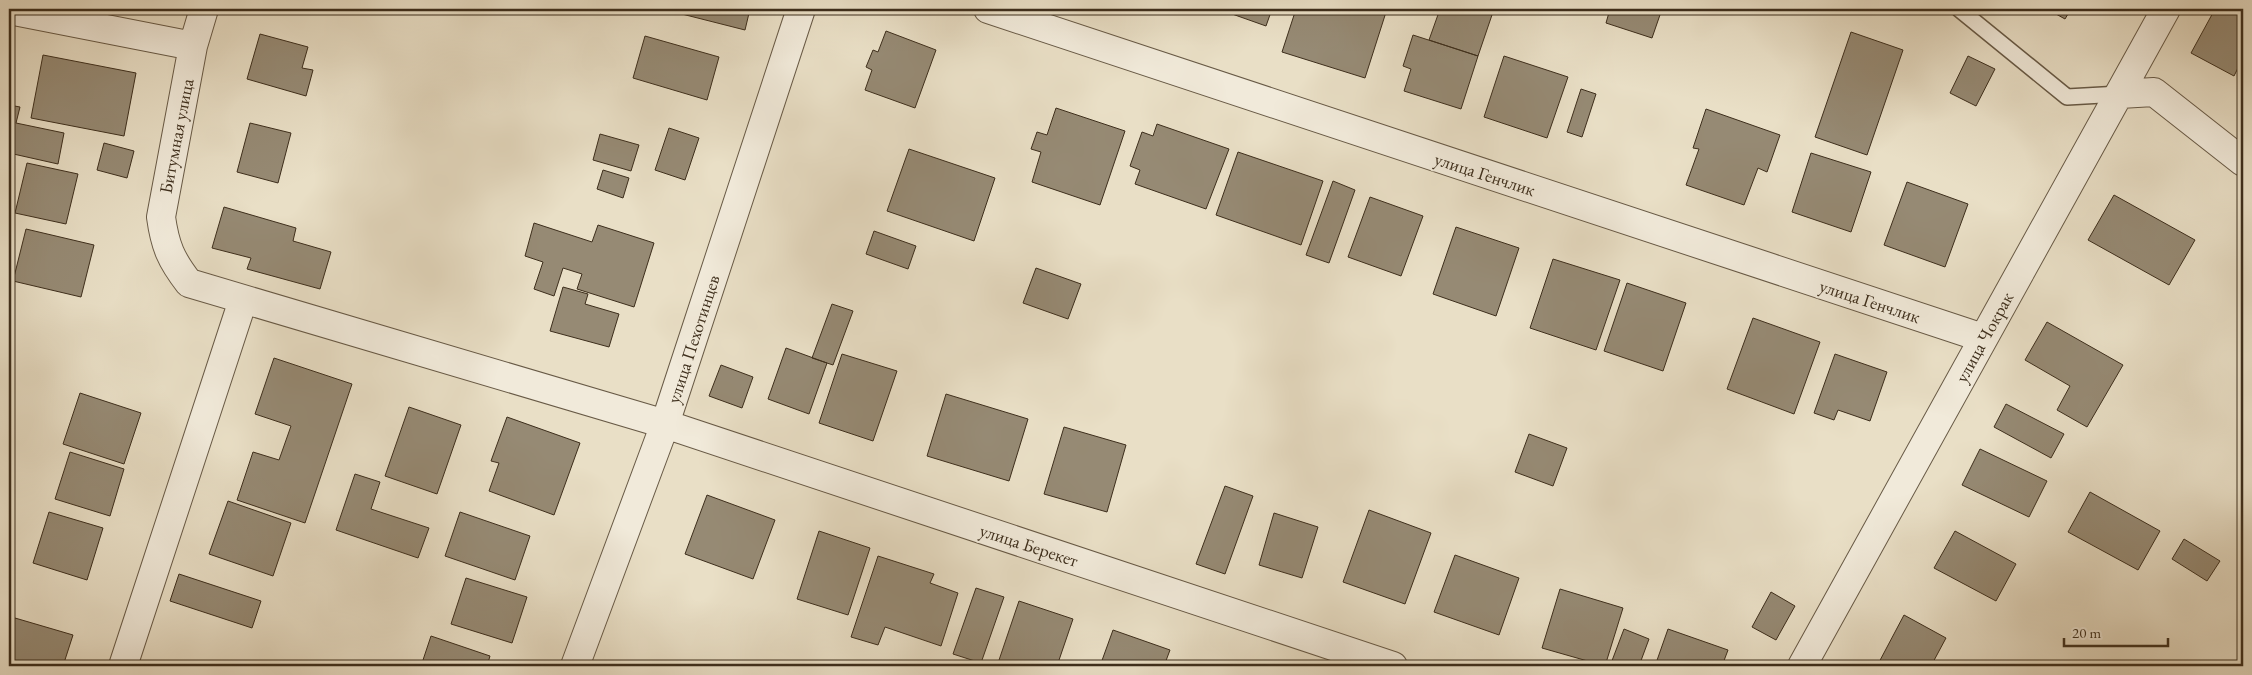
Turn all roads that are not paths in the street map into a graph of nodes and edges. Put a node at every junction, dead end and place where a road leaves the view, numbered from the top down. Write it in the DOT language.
graph roads {
  1 [pos="204,9"];
  2 [pos="801,9"];
  3 [pos="988,9"];
  4 [pos="1959,9"];
  5 [pos="2166,9"];
  6 [pos="9,10"];
  7 [pos="193,46"];
  8 [pos="2120,94"];
  9 [pos="2243,162"];
  10 [pos="244,300"];
  11 [pos="1983,338"];
  12 [pos="665,424"];
  13 [pos="122,666"];
  14 [pos="575,666"];
  15 [pos="1393,666"];
  16 [pos="1802,666"];
  1 -- 7 [label="street, Битумная улица"];
  2 -- 12 [label="street, улица Пехотинцев"];
  3 -- 11 [label="street, улица Генчлик"];
  4 -- 8 [label="lane"];
  5 -- 8 [label="street, улица Чокрак"];
  6 -- 7 [label="street"];
  7 -- 10 [label="street, Битумная улица"];
  8 -- 9 [label="street"];
  8 -- 11 [label="street, улица Чокрак"];
  10 -- 12 [label="street, улица Берекет"];
  10 -- 13 [label="street"];
  11 -- 16 [label="street, улица Чокрак"];
  12 -- 14 [label="street, улица Пехотинцев"];
  12 -- 15 [label="street, улица Берекет"];
}
